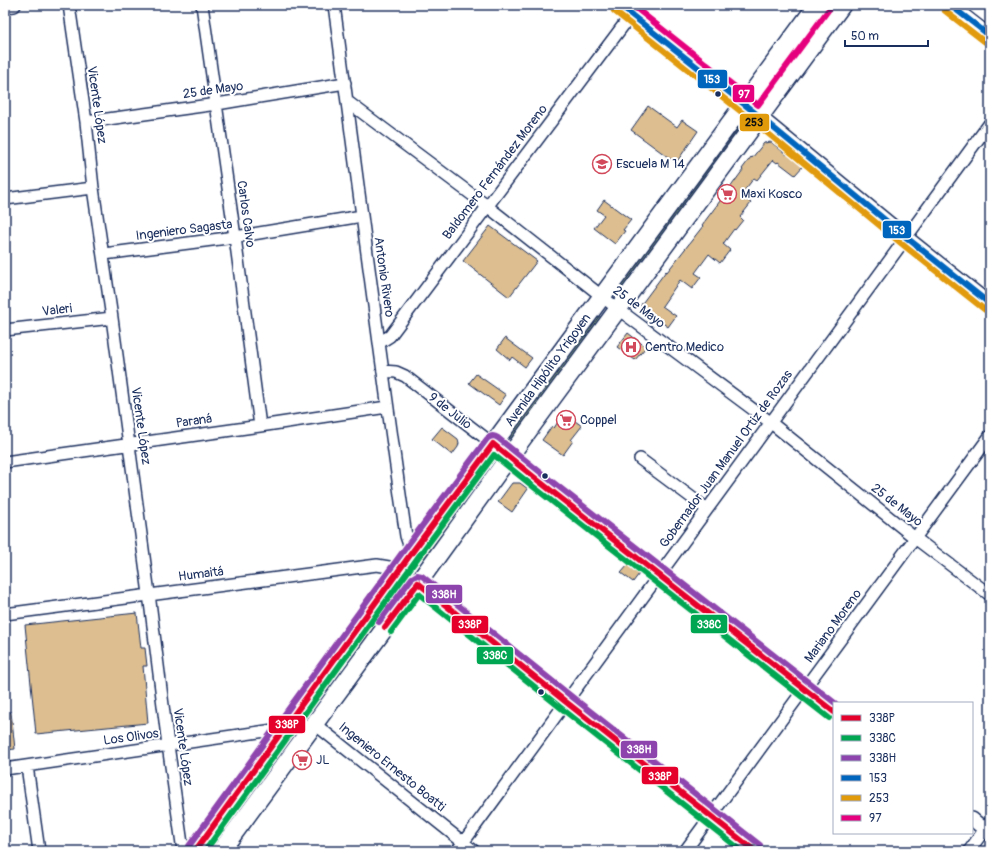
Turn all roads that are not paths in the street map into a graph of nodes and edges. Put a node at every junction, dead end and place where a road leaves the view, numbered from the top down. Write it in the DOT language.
graph roads {
  1 [pos="14,5"];
  2 [pos="69,5"];
  3 [pos="202,5"];
  4 [pos="334,5"];
  5 [pos="619,5"];
  6 [pos="817,5"];
  7 [pos="842,5"];
  8 [pos="950,5"];
  9 [pos="5,6"];
  10 [pos="631,15"];
  11 [pos="990,36"];
  12 [pos="345,83"];
  13 [pos="348,102"];
  14 [pos="217,104"];
  15 [pos="744,104"];
  16 [pos="759,116"];
  17 [pos="86,122"];
  18 [pos="990,123"];
  19 [pos="93,188"];
  20 [pos="5,199"];
  21 [pos="487,206"];
  22 [pos="362,216"];
  23 [pos="235,237"];
  24 [pos="907,238"];
  25 [pos="104,254"];
  26 [pos="602,296"];
  27 [pos="990,304"];
  28 [pos="618,309"];
  29 [pos="112,318"];
  30 [pos="5,330"];
  31 [pos="380,343"];
  32 [pos="383,371"];
  33 [pos="387,407"];
  34 [pos="770,422"];
  35 [pos="260,426"];
  36 [pos="990,436"];
  37 [pos="493,444"];
  38 [pos="129,445"];
  39 [pos="509,456"];
  40 [pos="640,459"];
  41 [pos="5,462"];
  42 [pos="707,509"];
  43 [pos="915,538"];
  44 [pos="413,551"];
  45 [pos="399,570"];
  46 [pos="659,575"];
  47 [pos="418,583"];
  48 [pos="150,594"];
  49 [pos="990,595"];
  50 [pos="5,611"];
  51 [pos="804,689"];
  52 [pos="566,702"];
  53 [pos="833,711"];
  54 [pos="314,724"];
  55 [pos="285,728"];
  56 [pos="168,746"];
  57 [pos="27,766"];
  58 [pos="5,769"];
  59 [pos="711,816"];
  60 [pos="973,820"];
  61 [pos="988,828"];
  62 [pos="460,847"];
  63 [pos="188,850"];
  64 [pos="39,851"];
  65 [pos="221,851"];
  66 [pos="474,851"];
  67 [pos="685,851"];
  68 [pos="755,851"];
  69 [pos="969,851"];
  1 -- 9 [label="street"];
  2 -- 17 [label="street, Vicente López"];
  3 -- 14 [label="street, Carlos Calvo"];
  4 -- 12 [label="street, Antonio Rivero"];
  5 -- 10 [label="street"];
  6 -- 15 [label="main road, Avenida Hipólito Yrigoyen"];
  7 -- 16 [label="main road, Avenida Hipólito Yrigoyen"];
  8 -- 11 [label="street"];
  10 -- 15 [label="street"];
  10 -- 21 [label="street, Baldomero Fernández Moreno"];
  12 -- 13 [label="street, Antonio Rivero"];
  12 -- 14 [label="street, 25 de Mayo"];
  13 -- 21 [label="street, 25 de Mayo"];
  13 -- 22 [label="street, Antonio Rivero"];
  14 -- 17 [label="street, 25 de Mayo"];
  14 -- 23 [label="street, Carlos Calvo"];
  15 -- 16 [label="street"];
  15 -- 26 [label="main road, Avenida Hipólito Yrigoyen"];
  16 -- 24 [label="street"];
  16 -- 28 [label="main road, Avenida Hipólito Yrigoyen"];
  17 -- 19 [label="street, Vicente López"];
  18 -- 24 [label="street, Gobernador Juan Manuel Ortiz de Rozas"];
  19 -- 20 [label="street"];
  19 -- 25 [label="street, Vicente López"];
  21 -- 26 [label="street, 25 de Mayo"];
  21 -- 31 [label="street, Baldomero Fernández Moreno"];
  22 -- 23 [label="street, Ingeniero Sagasta"];
  22 -- 31 [label="street, Antonio Rivero"];
  23 -- 25 [label="street, Ingeniero Sagasta"];
  23 -- 35 [label="street, Carlos Calvo"];
  24 -- 27 [label="street"];
  24 -- 34 [label="street, Gobernador Juan Manuel Ortiz de Rozas"];
  25 -- 29 [label="street, Vicente López"];
  26 -- 28 [label="street, 25 de Mayo"];
  26 -- 37 [label="main road, Avenida Hipólito Yrigoyen"];
  28 -- 34 [label="street, 25 de Mayo"];
  28 -- 39 [label="main road, Avenida Hipólito Yrigoyen"];
  29 -- 30 [label="street, Valeri"];
  29 -- 38 [label="street, Vicente López"];
  31 -- 32 [label="street, Antonio Rivero"];
  32 -- 33 [label="street, Antonio Rivero"];
  32 -- 37 [label="street, 9 de Julio"];
  33 -- 35 [label="street, Paraná"];
  33 -- 44 [label="street, Antonio Rivero"];
  34 -- 42 [label="street, Gobernador Juan Manuel Ortiz de Rozas"];
  34 -- 43 [label="street, 25 de Mayo"];
  35 -- 38 [label="street, Paraná"];
  36 -- 43 [label="street, Mariano Moreno"];
  37 -- 39 [label="street, 9 de Julio"];
  37 -- 44 [label="main road, Avenida Hipólito Yrigoyen"];
  38 -- 41 [label="street, Paraná"];
  38 -- 48 [label="street, Vicente López"];
  39 -- 46 [label="street, 9 de Julio"];
  39 -- 47 [label="main road, Avenida Hipólito Yrigoyen"];
  40 -- 42 [label="street"];
  42 -- 46 [label="street, Gobernador Juan Manuel Ortiz de Rozas"];
  43 -- 49 [label="street, 25 de Mayo"];
  43 -- 51 [label="street, Mariano Moreno"];
  44 -- 45 [label="main road, Avenida Hipólito Yrigoyen"];
  45 -- 47 [label="street"];
  45 -- 48 [label="street, Humaitá"];
  45 -- 55 [label="main road, Avenida Hipólito Yrigoyen"];
  46 -- 51 [label="street, 9 de Julio"];
  46 -- 52 [label="street, Gobernador Juan Manuel Ortiz de Rozas"];
  47 -- 52 [label="street"];
  47 -- 54 [label="main road, Avenida Hipólito Yrigoyen"];
  48 -- 50 [label="street, Humaitá"];
  48 -- 56 [label="street, Vicente López"];
  51 -- 53 [label="street, 9 de Julio"];
  51 -- 59 [label="street, Mariano Moreno"];
  52 -- 59 [label="street"];
  52 -- 62 [label="street, Gobernador Juan Manuel Ortiz de Rozas"];
  54 -- 55 [label="street"];
  54 -- 62 [label="street, Ingeniero Ernesto Boatti"];
  54 -- 65 [label="main road, Avenida Hipólito Yrigoyen"];
  55 -- 56 [label="street, Los Olivos"];
  55 -- 63 [label="main road, Avenida Hipólito Yrigoyen"];
  56 -- 57 [label="street, Los Olivos"];
  56 -- 63 [label="street, Vicente López"];
  57 -- 58 [label="street, Los Olivos"];
  57 -- 64 [label="street"];
  59 -- 67 [label="street, Mariano Moreno"];
  59 -- 68 [label="street"];
  60 -- 61 [label="street"];
  61 -- 69 [label="street"];
  62 -- 66 [label="street, Ingeniero Ernesto Boatti"];
}
